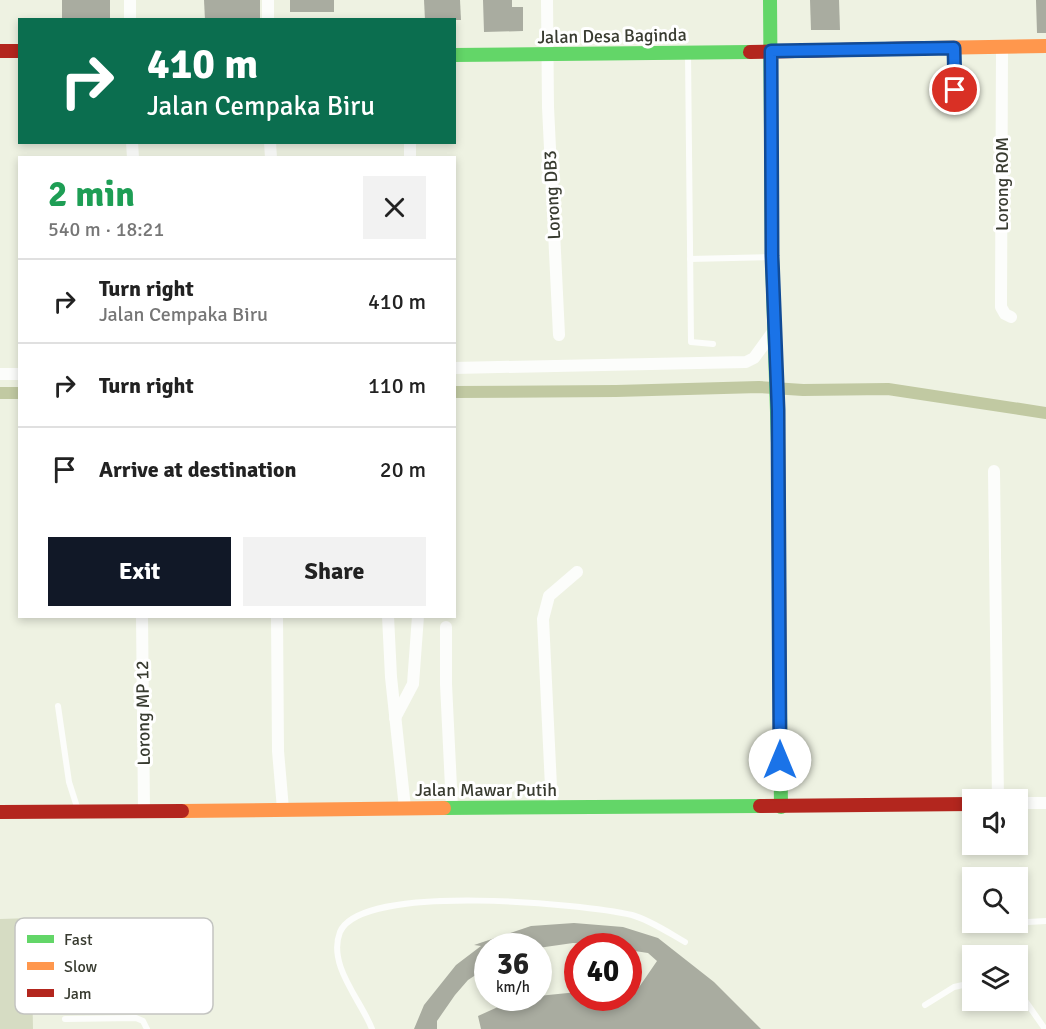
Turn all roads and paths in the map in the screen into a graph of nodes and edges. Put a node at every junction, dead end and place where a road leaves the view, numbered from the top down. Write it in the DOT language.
graph roads {
  1 [pos="130,0"];
  2 [pos="268,0"];
  3 [pos="547,0"];
  4 [pos="770,0"];
  5 [pos="130,18"];
  6 [pos="268,18"];
  7 [pos="1046,46"];
  8 [pos="1002,47"];
  9 [pos="954,48"];
  10 [pos="0,51"];
  11 [pos="18,51"];
  12 [pos="771,51"];
  13 [pos="688,53"];
  14 [pos="456,55"];
  15 [pos="548,55"];
  16 [pos="955,90"];
  17 [pos="772,256"];
  18 [pos="690,259"];
  19 [pos="1011,317"];
  20 [pos="775,329"];
  21 [pos="559,335"];
  22 [pos="713,344"];
  23 [pos="456,368"];
  24 [pos="0,374"];
  25 [pos="18,374"];
  26 [pos="994,471"];
  27 [pos="577,572"];
  28 [pos="142,618"];
  29 [pos="277,618"];
  30 [pos="388,618"];
  31 [pos="418,618"];
  32 [pos="446,627"];
  33 [pos="58,706"];
  34 [pos="395,718"];
  35 [pos="998,789"];
  36 [pos="1028,803"];
  37 [pos="1046,803"];
  38 [pos="962,804"];
  39 [pos="781,807"];
  40 [pos="405,808"];
  41 [pos="452,808"];
  42 [pos="552,808"];
  43 [pos="283,809"];
  44 [pos="144,810"];
  45 [pos="78,811"];
  46 [pos="0,812"];
  47 [pos="1046,921"];
  48 [pos="1028,922"];
  49 [pos="685,942"];
  50 [pos="962,985"];
  51 [pos="925,1005"];
  52 [pos="1028,1005"];
  53 [pos="65,1020"];
  54 [pos="147,1029"];
  55 [pos="372,1029"];
  56 [pos="1045,1029"];
  1 -- 5 [label="street"];
  2 -- 6 [label="street"];
  3 -- 15 [label="street, Lorong DB3"];
  4 -- 12 [label="street"];
  7 -- 8 [label="street, Jalan Desa Baginda"];
  8 -- 9 [label="street, Jalan Desa Baginda"];
  8 -- 19 [label="street, Lorong ROM"];
  9 -- 12 [label="street, Jalan Desa Baginda"];
  9 -- 16 [label="lane"];
  10 -- 11 [label="street"];
  12 -- 13 [label="street, Jalan Desa Baginda"];
  12 -- 17 [label="street"];
  13 -- 15 [label="street, Jalan Desa Baginda"];
  13 -- 18 [label="lane"];
  14 -- 15 [label="street, Jalan Desa Baginda"];
  15 -- 21 [label="street, Lorong DB3"];
  17 -- 18 [label="lane"];
  17 -- 20 [label="street"];
  18 -- 22 [label="lane"];
  20 -- 23 [label="street"];
  20 -- 39 [label="street"];
  24 -- 25 [label="street"];
  26 -- 35 [label="street"];
  27 -- 42 [label="street"];
  28 -- 44 [label="street, Lorong MP 12"];
  29 -- 43 [label="street"];
  30 -- 34 [label="street"];
  31 -- 34 [label="street"];
  32 -- 41 [label="street"];
  33 -- 45 [label="lane"];
  34 -- 40 [label="street"];
  36 -- 37 [label="street"];
  38 -- 39 [label="street, Jalan Mawar Putih"];
  39 -- 42 [label="street, Jalan Mawar Putih"];
  40 -- 41 [label="street, Jalan Mawar Putih"];
  40 -- 43 [label="street, Jalan Mawar Putih"];
  41 -- 42 [label="street, Jalan Mawar Putih"];
  43 -- 44 [label="street, Jalan Mawar Putih"];
  44 -- 45 [label="street, Jalan Mawar Putih"];
  45 -- 46 [label="street, Jalan Mawar Putih"];
  47 -- 48 [label="lane"];
  49 -- 55 [label="lane"];
  50 -- 51 [label="lane"];
  52 -- 56 [label="lane"];
  53 -- 54 [label="lane"];
}
